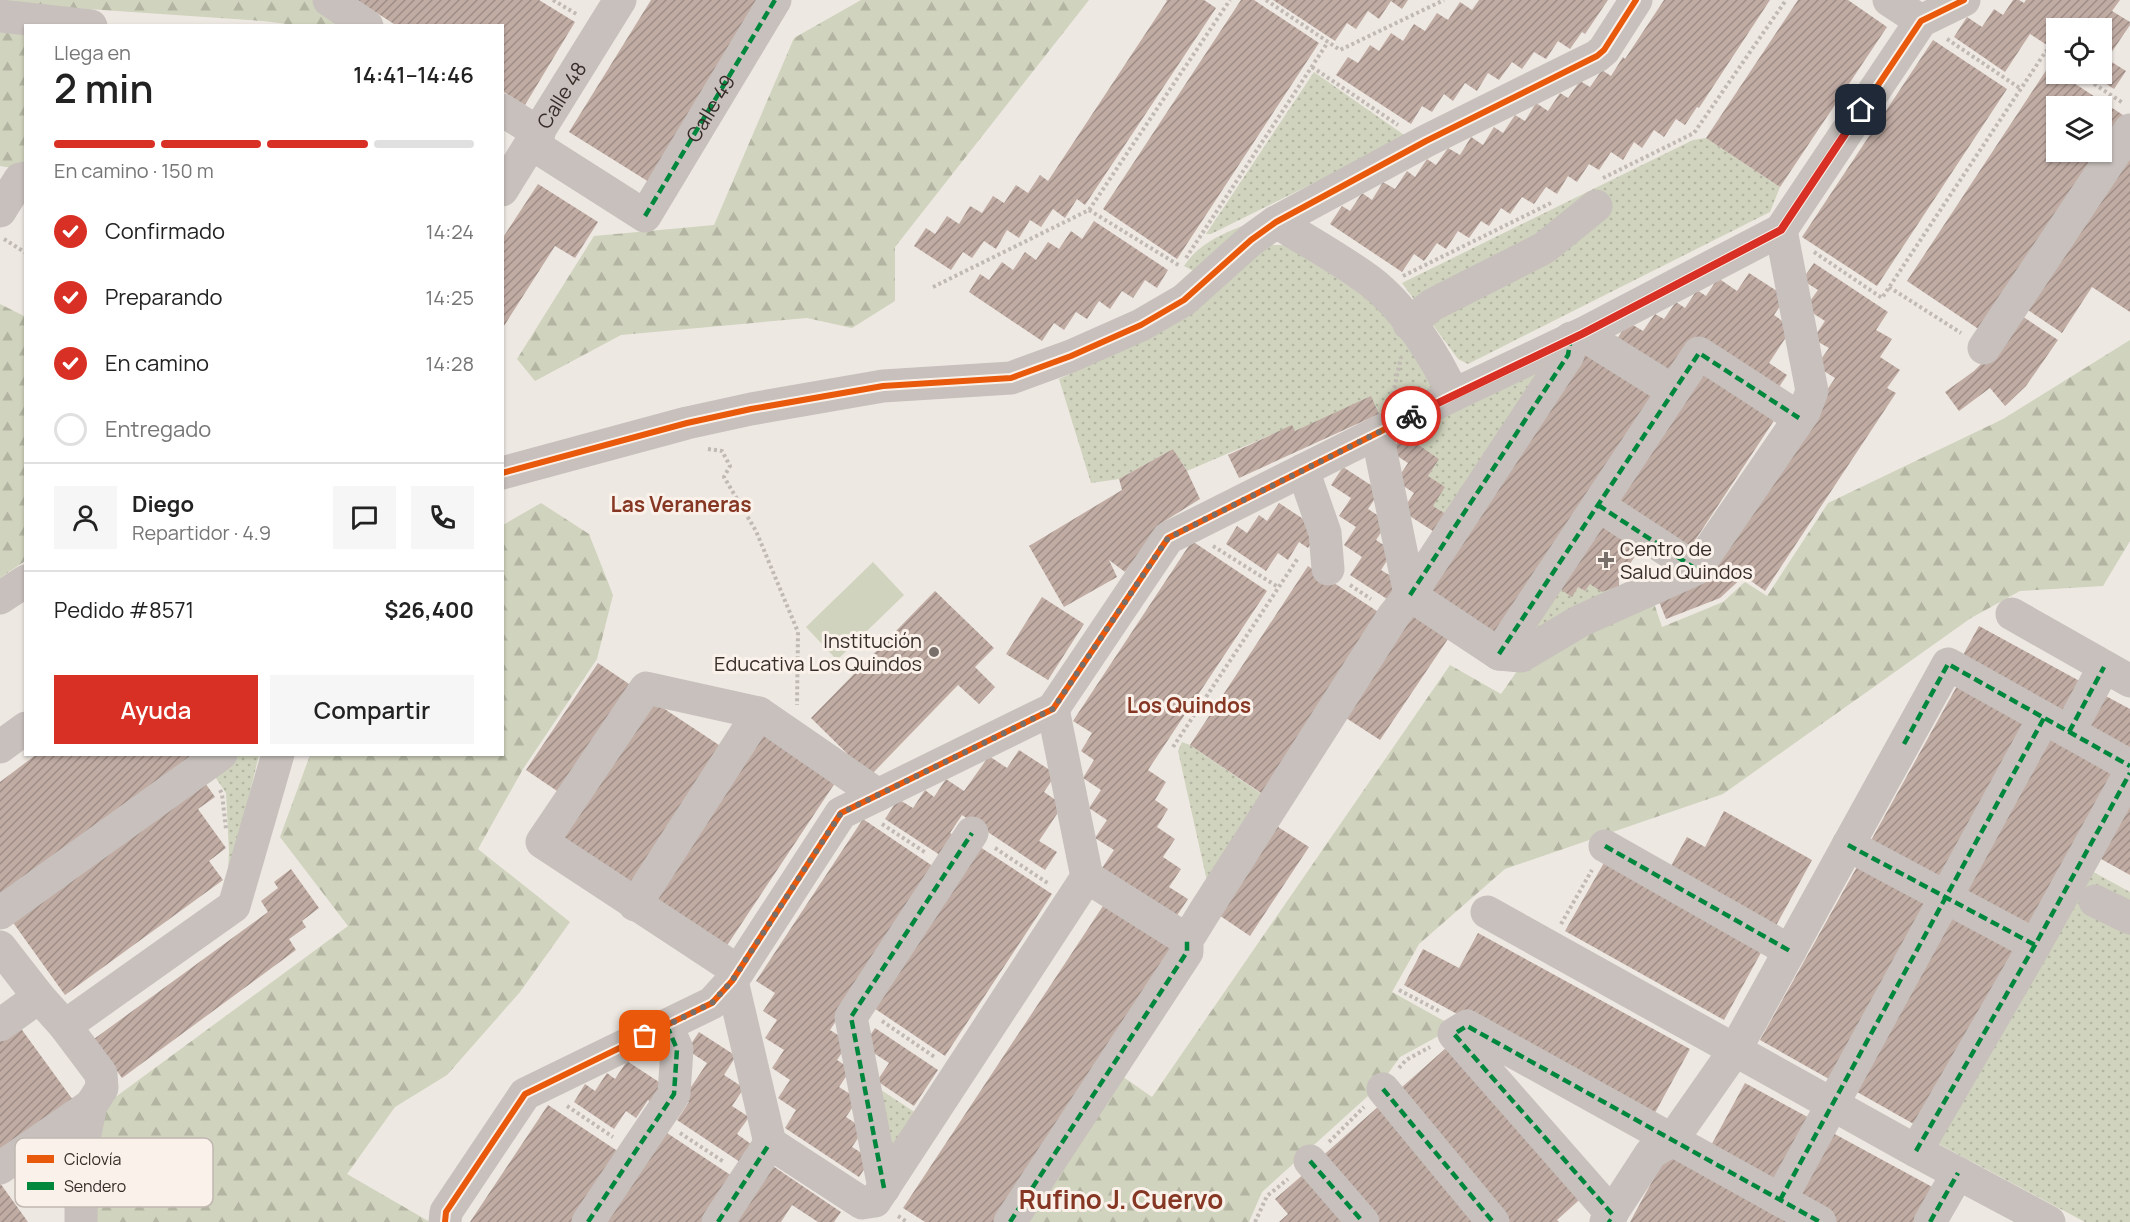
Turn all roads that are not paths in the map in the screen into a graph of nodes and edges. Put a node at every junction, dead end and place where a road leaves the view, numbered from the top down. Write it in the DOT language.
graph roads {
  1 [pos="328,0"];
  2 [pos="620,0"];
  3 [pos="775,0"];
  4 [pos="1636,0"];
  5 [pos="1889,0"];
  6 [pos="1964,0"];
  7 [pos="0,16"];
  8 [pos="1921,21"];
  9 [pos="73,24"];
  10 [pos="365,24"];
  11 [pos="504,112"];
  12 [pos="2130,130"];
  13 [pos="536,139"];
  14 [pos="24,178"];
  15 [pos="504,187"];
  16 [pos="1598,193"];
  17 [pos="0,211"];
  18 [pos="1276,222"];
  19 [pos="1781,230"];
  20 [pos="1409,324"];
  21 [pos="1576,336"];
  22 [pos="1984,348"];
  23 [pos="1673,392"];
  24 [pos="1453,395"];
  25 [pos="1799,418"];
  26 [pos="1380,431"];
  27 [pos="1303,470"];
  28 [pos="504,472"];
  29 [pos="1598,505"];
  30 [pos="1315,560"];
  31 [pos="1696,569"];
  32 [pos="24,582"];
  33 [pos="1410,595"];
  34 [pos="0,598"];
  35 [pos="2012,614"];
  36 [pos="1499,654"];
  37 [pos="2117,674"];
  38 [pos="1053,709"];
  39 [pos="759,713"];
  40 [pos="2057,725"];
  41 [pos="24,730"];
  42 [pos="0,747"];
  43 [pos="218,756"];
  44 [pos="277,756"];
  45 [pos="2130,766"];
  46 [pos="2130,773"];
  47 [pos="866,800"];
  48 [pos="972,833"];
  49 [pos="1848,845"];
  50 [pos="1605,846"];
  51 [pos="1080,888"];
  52 [pos="1945,897"];
  53 [pos="2095,901"];
  54 [pos="635,904"];
  55 [pos="1487,912"];
  56 [pos="0,913"];
  57 [pos="2130,918"];
  58 [pos="1188,940"];
  59 [pos="2035,945"];
  60 [pos="0,947"];
  61 [pos="1790,951"];
  62 [pos="735,976"];
  63 [pos="39,997"];
  64 [pos="0,1025"];
  65 [pos="65,1026"];
  66 [pos="667,1026"];
  67 [pos="1735,1050"];
  68 [pos="1507,1070"];
  69 [pos="1383,1089"];
  70 [pos="1833,1104"];
  71 [pos="91,1105"];
  72 [pos="43,1138"];
  73 [pos="84,1138"];
  74 [pos="770,1143"];
  75 [pos="1662,1146"];
  76 [pos="1916,1151"];
  77 [pos="15,1158"];
  78 [pos="1310,1161"];
  79 [pos="0,1168"];
  80 [pos="1958,1173"];
  81 [pos="884,1188"];
  82 [pos="1780,1200"];
  83 [pos="1609,1219"];
  84 [pos="446,1222"];
  85 [pos="588,1222"];
  86 [pos="718,1222"];
  87 [pos="1010,1222"];
  88 [pos="1363,1222"];
  89 [pos="1493,1222"];
  90 [pos="1820,1222"];
  91 [pos="1930,1222"];
  92 [pos="2049,1222"];
  1 -- 10 [label="street"];
  2 -- 13 [label="street, Calle 48"];
  3 -- 13 [label="street, Calle 49"];
  4 -- 18 [label="street"];
  5 -- 8 [label="street"];
  6 -- 8 [label="street"];
  7 -- 9 [label="street"];
  8 -- 19 [label="street"];
  11 -- 13 [label="street"];
  12 -- 22 [label="street"];
  13 -- 15 [label="street, Calle 48"];
  14 -- 17 [label="street"];
  16 -- 20 [label="street"];
  18 -- 20 [label="street"];
  18 -- 28 [label="street"];
  19 -- 21 [label="street"];
  19 -- 25 [label="street"];
  20 -- 24 [label="street"];
  21 -- 23 [label="street"];
  21 -- 24 [label="street"];
  21 -- 33 [label="street"];
  23 -- 25 [label="street"];
  23 -- 29 [label="street"];
  24 -- 26 [label="street"];
  25 -- 31 [label="street"];
  26 -- 27 [label="street"];
  26 -- 33 [label="street"];
  27 -- 30 [label="street"];
  27 -- 38 [label="street"];
  29 -- 31 [label="street"];
  29 -- 36 [label="street"];
  31 -- 36 [label="street"];
  32 -- 34 [label="street"];
  33 -- 36 [label="street"];
  33 -- 58 [label="street"];
  35 -- 37 [label="street"];
  37 -- 40 [label="street"];
  38 -- 47 [label="street"];
  38 -- 51 [label="street"];
  39 -- 47 [label="street"];
  39 -- 54 [label="street"];
  39 -- 54 [label="street"];
  40 -- 45 [label="street"];
  40 -- 49 [label="street"];
  40 -- 52 [label="street"];
  41 -- 42 [label="street"];
  43 -- 56 [label="street"];
  44 -- 65 [label="street"];
  46 -- 59 [label="street"];
  47 -- 62 [label="street"];
  48 -- 81 [label="street"];
  49 -- 52 [label="street"];
  49 -- 61 [label="street"];
  50 -- 61 [label="street"];
  51 -- 58 [label="street"];
  51 -- 81 [label="street"];
  52 -- 59 [label="street"];
  52 -- 70 [label="street"];
  53 -- 57 [label="street"];
  54 -- 62 [label="street"];
  55 -- 67 [label="street"];
  58 -- 87 [label="street"];
  59 -- 76 [label="street"];
  60 -- 63 [label="street"];
  61 -- 67 [label="street"];
  62 -- 66 [label="street"];
  62 -- 74 [label="street"];
  63 -- 64 [label="street"];
  63 -- 65 [label="street"];
  65 -- 71 [label="street"];
  66 -- 84 [label="street"];
  66 -- 85 [label="street"];
  67 -- 70 [label="street"];
  67 -- 75 [label="street"];
  68 -- 75 [label="street"];
  69 -- 89 [label="street"];
  70 -- 76 [label="street"];
  70 -- 82 [label="street"];
  71 -- 72 [label="street"];
  71 -- 73 [label="street"];
  74 -- 81 [label="street"];
  74 -- 86 [label="street"];
  75 -- 82 [label="street"];
  75 -- 83 [label="street"];
  75 -- 83 [label="street"];
  76 -- 80 [label="street"];
  77 -- 79 [label="street"];
  78 -- 88 [label="street"];
  80 -- 91 [label="street"];
  80 -- 92 [label="street"];
  82 -- 90 [label="street"];
}
